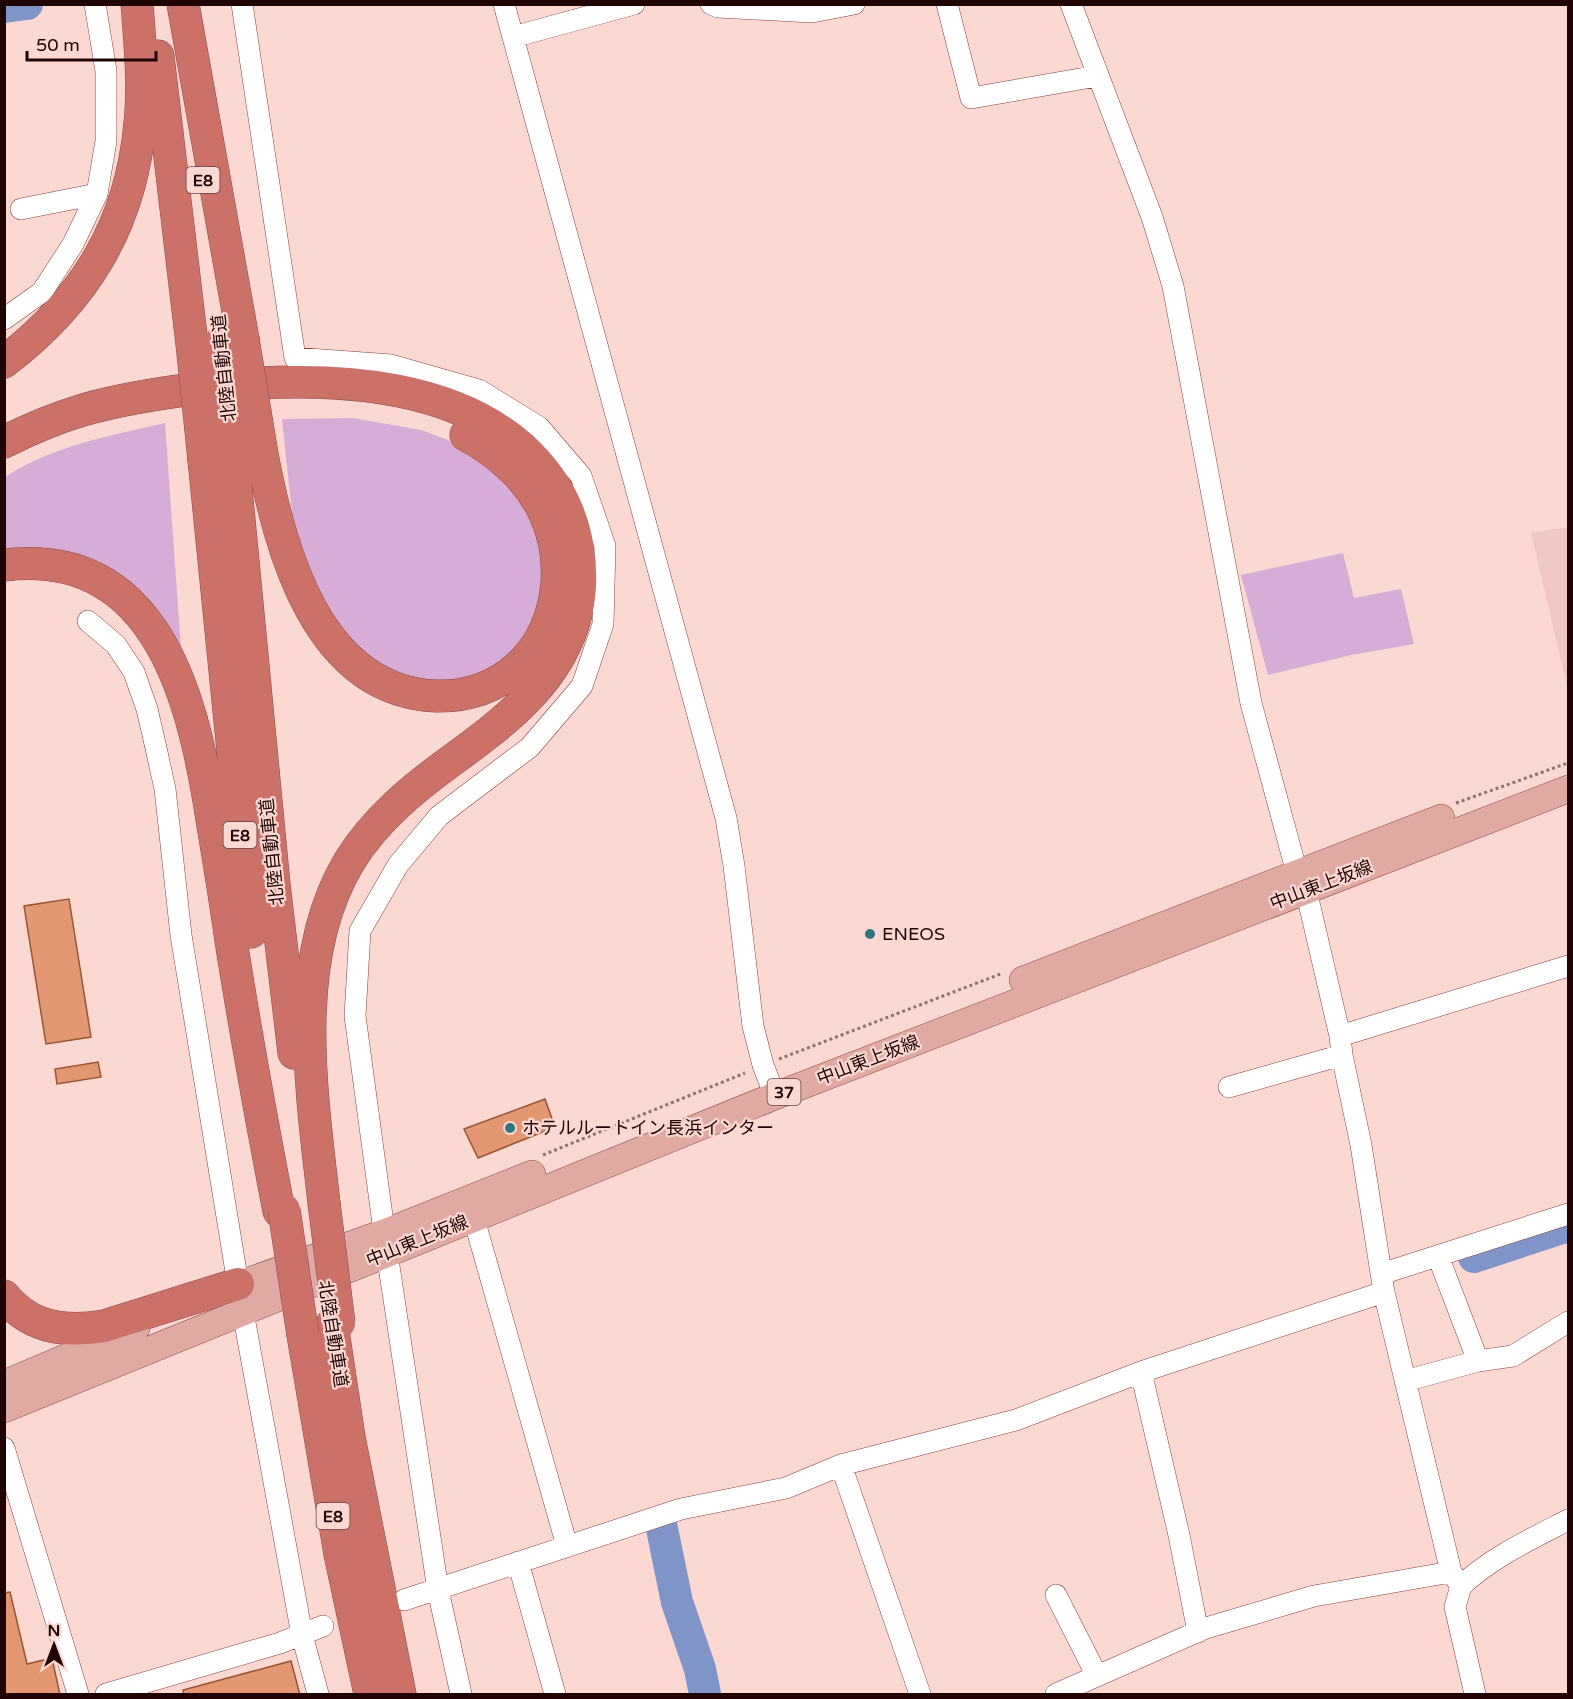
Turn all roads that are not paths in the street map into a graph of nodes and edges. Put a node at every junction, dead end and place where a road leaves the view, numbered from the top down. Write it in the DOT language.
graph roads {
  1 [pos="242,4"];
  2 [pos="504,4"];
  3 [pos="634,4"];
  4 [pos="711,4"];
  5 [pos="854,4"];
  6 [pos="947,4"];
  7 [pos="1071,4"];
  8 [pos="95,10"];
  9 [pos="164,13"];
  10 [pos="513,37"];
  11 [pos="1097,76"];
  12 [pos="97,194"];
  13 [pos="21,209"];
  14 [pos="4,319"];
  15 [pos="219,341"];
  16 [pos="4,362"];
  17 [pos="4,442"];
  18 [pos="233,457"];
  19 [pos="4,464"];
  20 [pos="4,565"];
  21 [pos="88,621"];
  22 [pos="1569,770"];
  23 [pos="1569,789"];
  24 [pos="1301,882"];
  25 [pos="1569,966"];
  26 [pos="1341,1046"];
  27 [pos="769,1080"];
  28 [pos="1229,1087"];
  29 [pos="300,1207"];
  30 [pos="471,1208"];
  31 [pos="1569,1214"];
  32 [pos="385,1243"];
  33 [pos="1438,1256"];
  34 [pos="1383,1283"];
  35 [pos="4,1296"];
  36 [pos="240,1298"];
  37 [pos="1569,1322"];
  38 [pos="1478,1362"];
  39 [pos="1141,1372"];
  40 [pos="1405,1381"];
  41 [pos="4,1384"];
  42 [pos="4,1409"];
  43 [pos="4,1448"];
  44 [pos="841,1464"];
  45 [pos="1569,1520"];
  46 [pos="567,1546"];
  47 [pos="518,1562"];
  48 [pos="1456,1579"];
  49 [pos="438,1590"];
  50 [pos="1056,1595"];
  51 [pos="404,1600"];
  52 [pos="323,1626"];
  53 [pos="1198,1632"];
  54 [pos="302,1635"];
  55 [pos="1096,1676"];
  56 [pos="78,1695"];
  57 [pos="106,1695"];
  58 [pos="318,1695"];
  59 [pos="370,1695"];
  60 [pos="400,1695"];
  61 [pos="461,1695"];
  62 [pos="555,1695"];
  63 [pos="920,1695"];
  64 [pos="1056,1695"];
  65 [pos="1475,1695"];
  1 -- 32 [label="street"];
  2 -- 10 [label="street"];
  3 -- 10 [label="street"];
  4 -- 5 [label="street"];
  6 -- 11 [label="street"];
  7 -- 11 [label="street"];
  8 -- 12 [label="street"];
  9 -- 15 [label="highway"];
  9 -- 15 [label="highway, 北陸自動車道 / E8"];
  9 -- 16 [label="highway"];
  10 -- 27 [label="street"];
  11 -- 24 [label="street"];
  12 -- 13 [label="street"];
  12 -- 14 [label="street"];
  15 -- 18 [label="highway, 北陸自動車道 / E8, bridge"];
  15 -- 18 [label="highway, bridge"];
  17 -- 29 [label="highway"];
  18 -- 19 [label="highway"];
  18 -- 29 [label="highway, 北陸自動車道 / E8"];
  20 -- 29 [label="highway"];
  21 -- 36 [label="street"];
  22 -- 24 [label="main road, 中山東上坂線 / 37"];
  23 -- 24 [label="main road, 中山東上坂線 / 37"];
  24 -- 26 [label="street"];
  24 -- 27 [label="main road, 中山東上坂線 / 37"];
  25 -- 26 [label="street"];
  26 -- 28 [label="street"];
  26 -- 34 [label="street"];
  27 -- 30 [label="main road, 中山東上坂線 / 37"];
  29 -- 59 [label="highway, 北陸自動車道 / E8, bridge"];
  29 -- 60 [label="highway, bridge"];
  30 -- 32 [label="main road, 中山東上坂線 / 37"];
  30 -- 46 [label="street"];
  31 -- 33 [label="street"];
  32 -- 36 [label="main road, 中山東上坂線 / 37"];
  32 -- 49 [label="street"];
  33 -- 34 [label="street"];
  33 -- 38 [label="street"];
  34 -- 39 [label="street"];
  34 -- 40 [label="street"];
  35 -- 36 [label="highway"];
  36 -- 41 [label="main road, 中山東上坂線 / 37"];
  36 -- 42 [label="main road, 中山東上坂線 / 37"];
  36 -- 54 [label="street"];
  37 -- 38 [label="street"];
  38 -- 40 [label="street"];
  39 -- 44 [label="street"];
  39 -- 53 [label="street"];
  40 -- 48 [label="street"];
  43 -- 56 [label="street"];
  44 -- 46 [label="street"];
  44 -- 63 [label="street"];
  45 -- 48 [label="street"];
  46 -- 47 [label="street"];
  47 -- 49 [label="street"];
  47 -- 62 [label="street"];
  48 -- 53 [label="street"];
  48 -- 65 [label="street"];
  49 -- 51 [label="street"];
  49 -- 61 [label="street"];
  50 -- 55 [label="street"];
  52 -- 54 [label="street"];
  53 -- 55 [label="street"];
  54 -- 57 [label="street"];
  54 -- 58 [label="street"];
  55 -- 64 [label="street"];
}
